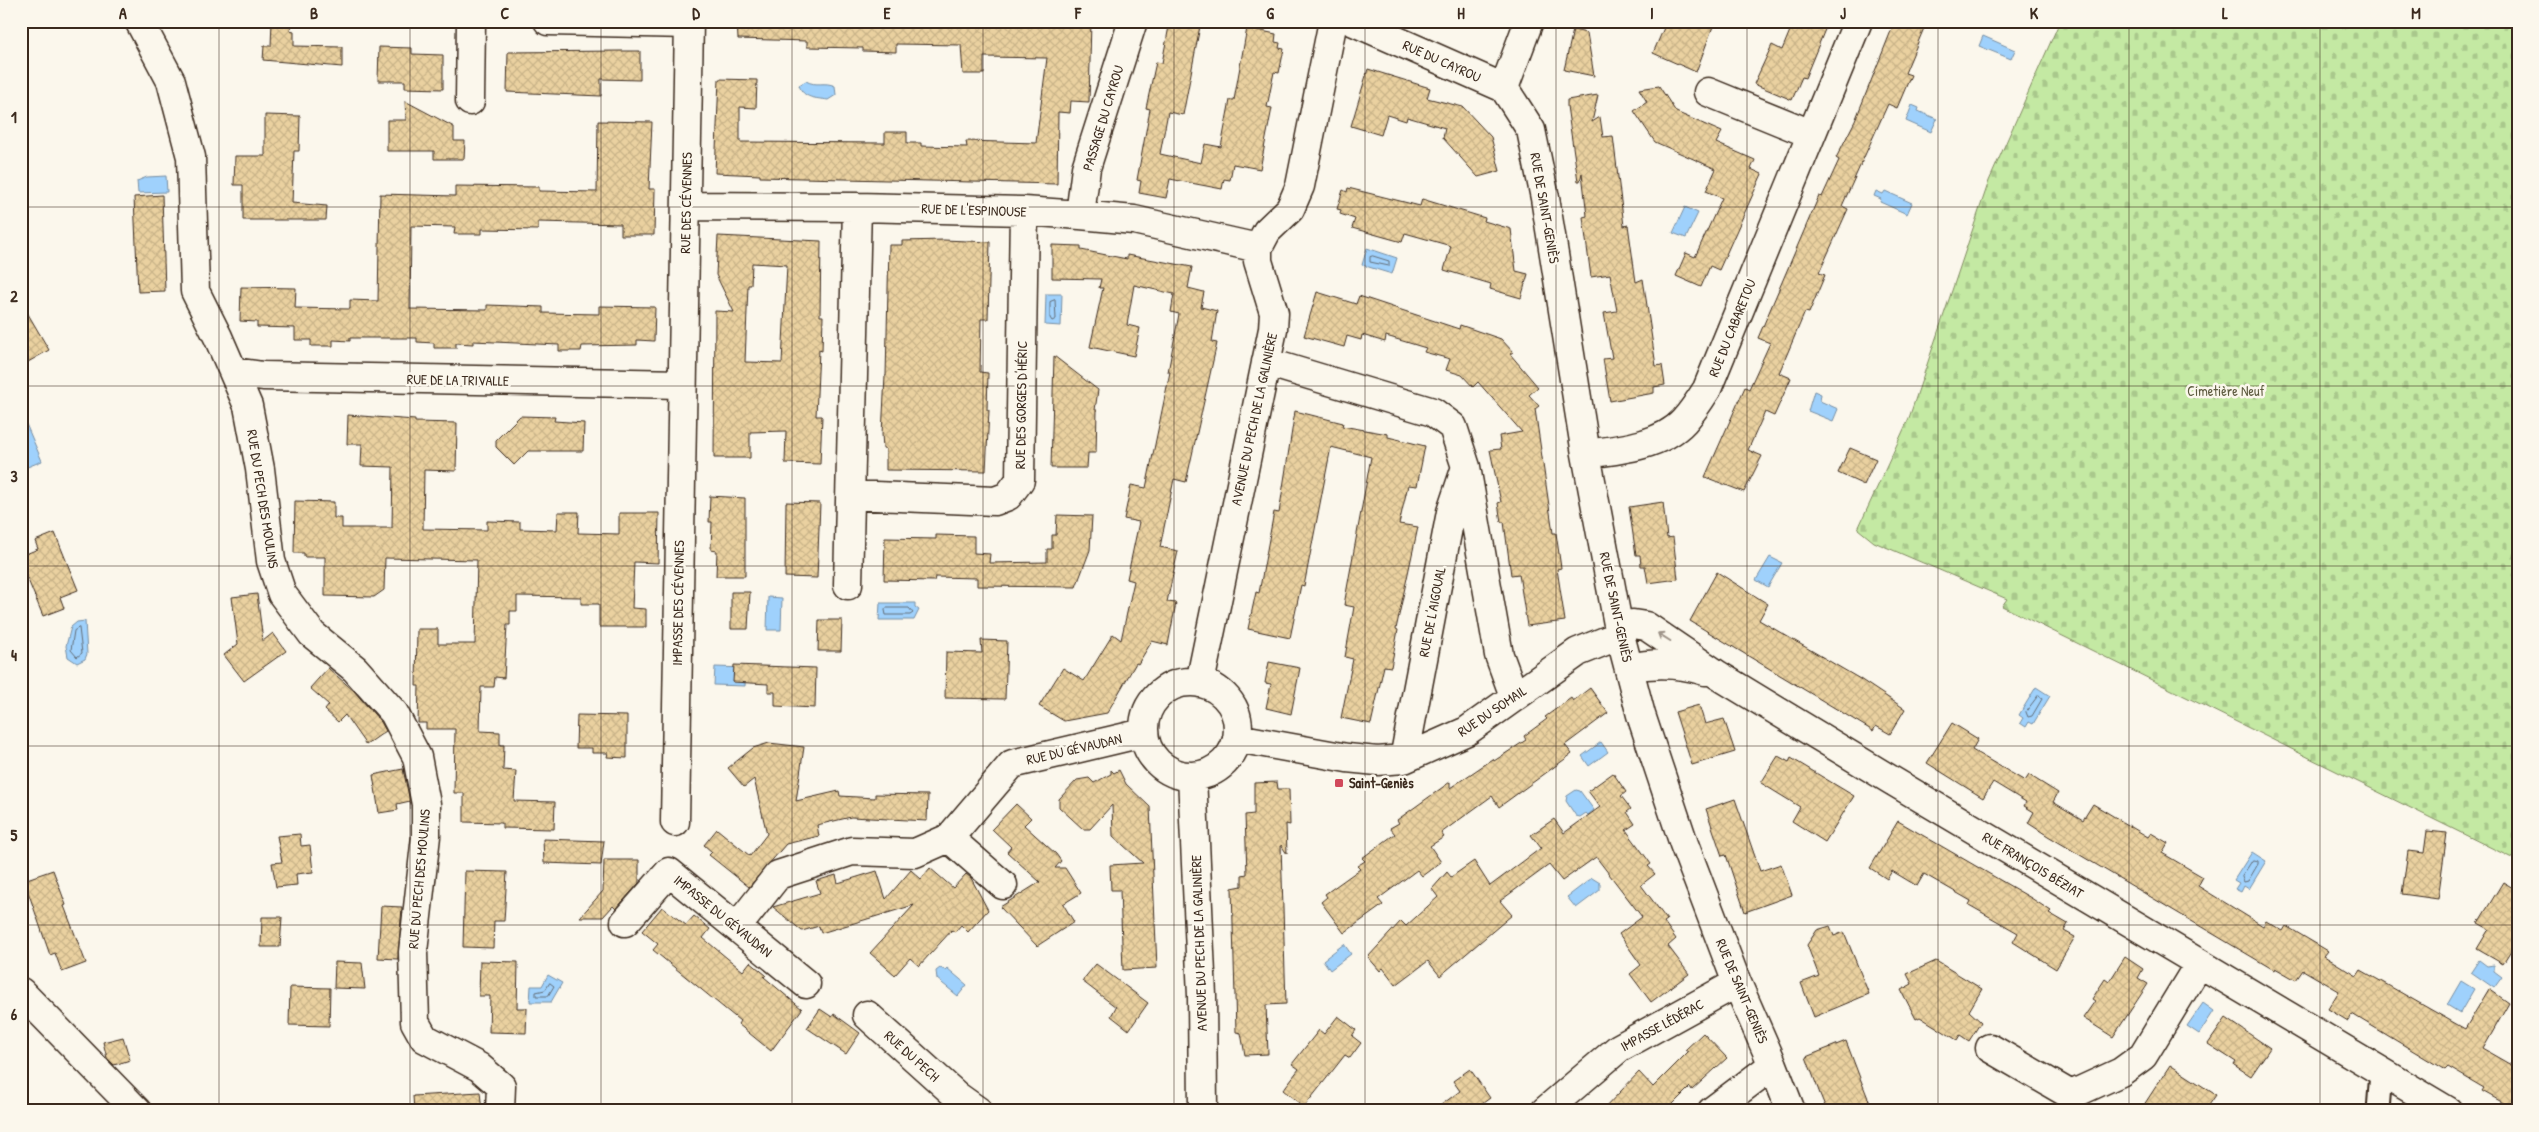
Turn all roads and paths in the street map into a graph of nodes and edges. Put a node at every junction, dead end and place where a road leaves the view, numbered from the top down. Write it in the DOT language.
graph roads {
  1 [pos="138,21"];
  2 [pos="471,21"];
  3 [pos="548,21"];
  4 [pos="1133,21"];
  5 [pos="1333,21"];
  6 [pos="1352,21"];
  7 [pos="1529,21"];
  8 [pos="1858,21"];
  9 [pos="689,23"];
  10 [pos="1504,88"];
  11 [pos="1708,92"];
  12 [pos="470,101"];
  13 [pos="1811,134"];
  14 [pos="686,206"];
  15 [pos="856,207"];
  16 [pos="1024,212"];
  17 [pos="1080,215"];
  18 [pos="1258,248"];
  19 [pos="1266,362"];
  20 [pos="234,372"];
  21 [pos="682,384"];
  22 [pos="1586,454"];
  23 [pos="1466,467"];
  24 [pos="851,496"];
  25 [pos="848,585"];
  26 [pos="1620,631"];
  27 [pos="1629,668"];
  28 [pos="1718,675"];
  29 [pos="1200,683"];
  30 [pos="1514,696"];
  31 [pos="1143,733"];
  32 [pos="1237,738"];
  33 [pos="1404,759"];
  34 [pos="1192,776"];
  35 [pos="675,822"];
  36 [pos="949,838"];
  37 [pos="1003,885"];
  38 [pos="624,922"];
  39 [pos="737,927"];
  40 [pos="2199,964"];
  41 [pos="1736,983"];
  42 [pos="806,984"];
  43 [pos="21,992"];
  44 [pos="867,1015"];
  45 [pos="1990,1048"];
  46 [pos="1774,1066"];
  47 [pos="2381,1072"];
  48 [pos="961,1106"];
  49 [pos="137,1111"];
  50 [pos="500,1111"];
  51 [pos="1203,1111"];
  52 [pos="1545,1111"];
  53 [pos="1712,1111"];
  54 [pos="1791,1111"];
  55 [pos="2378,1111"];
  56 [pos="2448,1111"];
  1 -- 20 [label="street, RUE DU PECH DES MOULINS"];
  2 -- 12 [label="street"];
  3 -- 9 [label="street"];
  4 -- 17 [label="street, PASSAGE DU CAYROU"];
  5 -- 18 [label="street"];
  6 -- 10 [label="street, RUE DU CAYROU"];
  7 -- 10 [label="street"];
  8 -- 13 [label="street, RUE DU CABARETOU"];
  9 -- 14 [label="street, RUE DES CÉVENNES"];
  10 -- 22 [label="street, RUE DE SAINT-GENIÈS"];
  11 -- 13 [label="street"];
  13 -- 22 [label="street, RUE DU CABARETOU"];
  14 -- 15 [label="street, RUE DE L'ESPINOUSE"];
  14 -- 21 [label="street, RUE DES CÉVENNES"];
  15 -- 16 [label="street, RUE DE L'ESPINOUSE"];
  15 -- 24 [label="street"];
  16 -- 17 [label="street, RUE DE L'ESPINOUSE"];
  16 -- 24 [label="street, RUE DES GORGES D'HÉRIC"];
  17 -- 18 [label="street, RUE DE L'ESPINOUSE"];
  18 -- 19 [label="street, AVENUE DU PECH DE LA GALINIÈRE"];
  19 -- 23 [label="street"];
  19 -- 29 [label="street, AVENUE DU PECH DE LA GALINIÈRE"];
  20 -- 21 [label="street, RUE DE LA TRIVALLE"];
  20 -- 50 [label="street, RUE DU PECH DES MOULINS"];
  21 -- 35 [label="street, IMPASSE DES CÉVENNES"];
  22 -- 26 [label="street, RUE DE SAINT-GENIÈS"];
  23 -- 30 [label="street"];
  23 -- 33 [label="street, RUE DE L'AIGOUAL"];
  24 -- 25 [label="street"];
  26 -- 27 [label="street, RUE DE SAINT-GENIÈS"];
  28 -- 26 [label="street, RUE FRANÇOIS BÉZIAT, one-way"];
  26 -- 30 [label="street, RUE DU SOMAIL"];
  27 -- 28 [label="street"];
  27 -- 41 [label="street, RUE DE SAINT-GENIÈS"];
  28 -- 40 [label="street, RUE FRANÇOIS BÉZIAT"];
  29 -- 31 [label="street"];
  29 -- 32 [label="street"];
  30 -- 33 [label="street, RUE DU SOMAIL"];
  31 -- 34 [label="street"];
  31 -- 36 [label="street, RUE DU GÉVAUDAN"];
  32 -- 33 [label="street, RUE DU SOMAIL"];
  32 -- 34 [label="street"];
  34 -- 51 [label="street, AVENUE DU PECH DE LA GALINIÈRE"];
  36 -- 37 [label="street"];
  36 -- 39 [label="street, RUE DU GÉVAUDAN"];
  38 -- 39 [label="street, IMPASSE DU GÉVAUDAN"];
  39 -- 42 [label="street, IMPASSE DU GÉVAUDAN"];
  40 -- 45 [label="street"];
  40 -- 47 [label="street, RUE FRANÇOIS BÉZIAT"];
  41 -- 46 [label="street, RUE DE SAINT-GENIÈS"];
  41 -- 52 [label="street, IMPASSE LÉDÉRAC"];
  43 -- 49 [label="street"];
  44 -- 48 [label="street, RUE DU PECH"];
  46 -- 53 [label="street"];
  46 -- 54 [label="street, RUE DE SAINT-GENIÈS"];
  47 -- 55 [label="street"];
  47 -- 56 [label="street, RUE FRANÇOIS BÉZIAT"];
}
